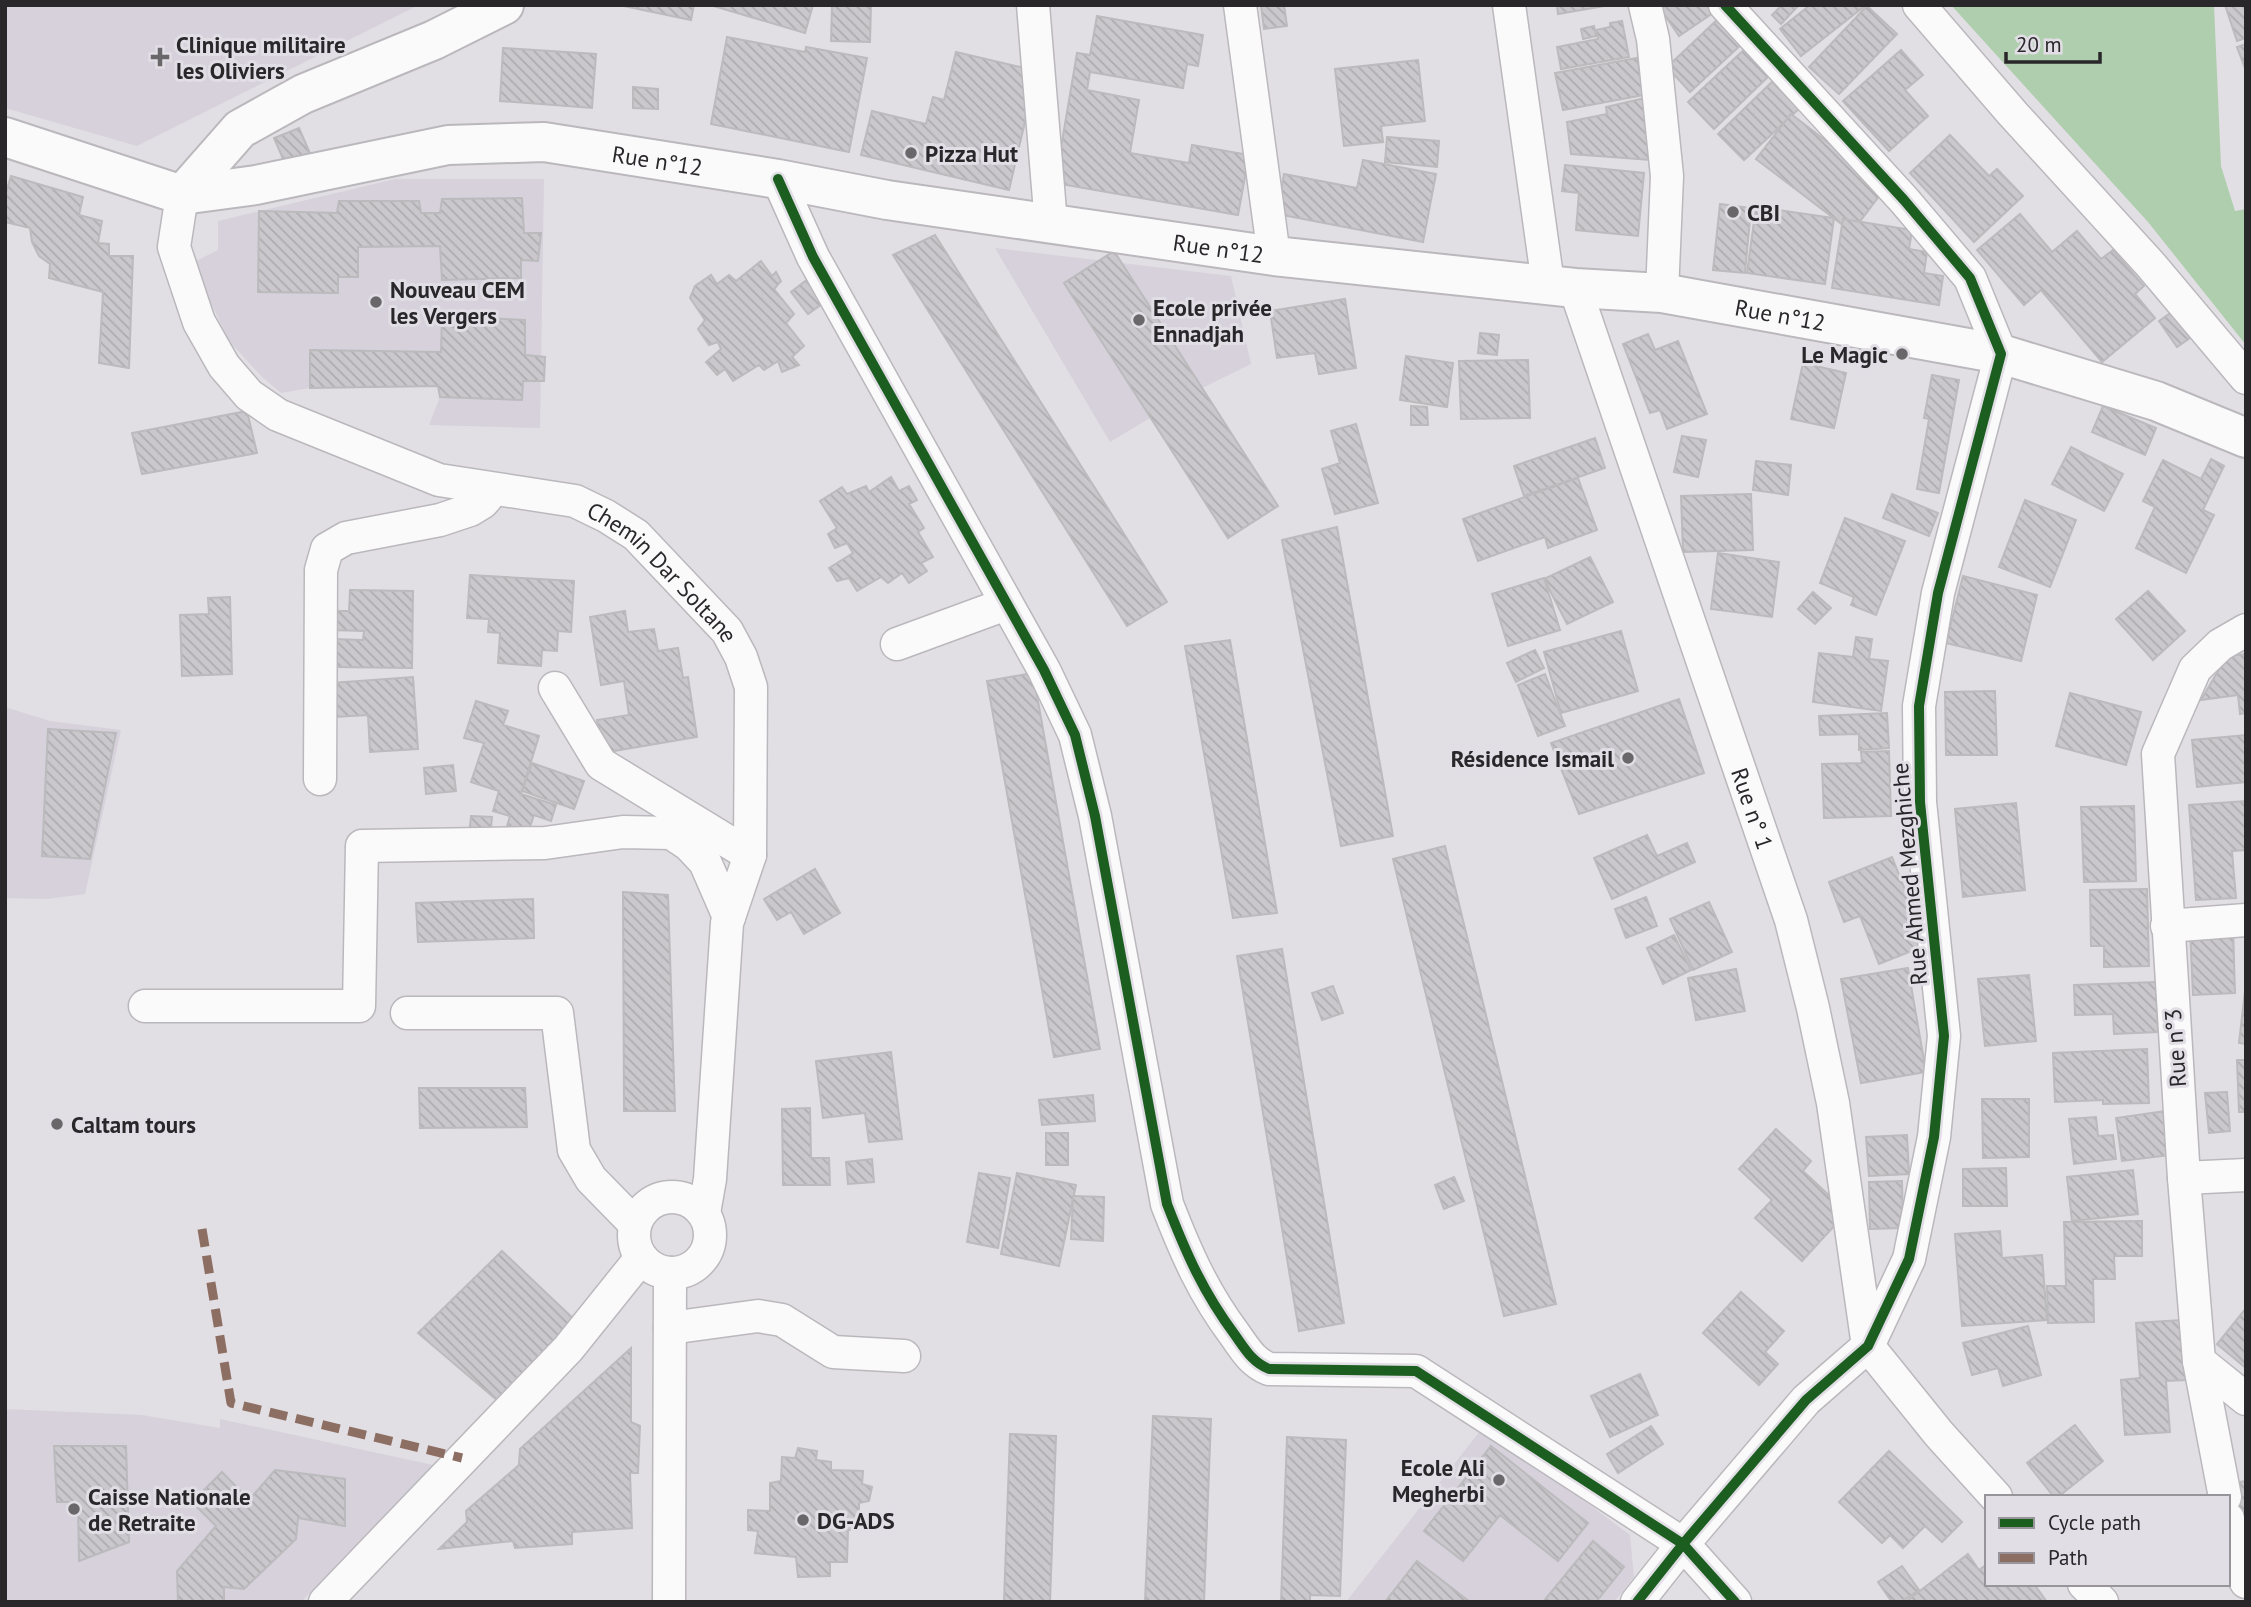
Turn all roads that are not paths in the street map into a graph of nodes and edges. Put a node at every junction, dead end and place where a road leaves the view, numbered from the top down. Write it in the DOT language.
graph roads {
  1 [pos="504,5"];
  2 [pos="1033,5"];
  3 [pos="1240,5"];
  4 [pos="1509,5"];
  5 [pos="1645,5"];
  6 [pos="1725,5"];
  7 [pos="1919,5"];
  8 [pos="5,137"];
  9 [pos="778,179"];
  10 [pos="182,195"];
  11 [pos="1051,224"];
  12 [pos="1274,256"];
  13 [pos="1562,286"];
  14 [pos="1662,293"];
  15 [pos="2001,354"];
  16 [pos="2246,378"];
  17 [pos="2246,438"];
  18 [pos="494,489"];
  19 [pos="1006,604"];
  20 [pos="2246,630"];
  21 [pos="897,644"];
  22 [pos="555,688"];
  23 [pos="320,779"];
  24 [pos="750,855"];
  25 [pos="729,917"];
  26 [pos="2246,920"];
  27 [pos="2167,926"];
  28 [pos="145,1006"];
  29 [pos="407,1013"];
  30 [pos="2246,1175"];
  31 [pos="2184,1178"];
  32 [pos="704,1213"];
  33 [pos="635,1224"];
  34 [pos="641,1258"];
  35 [pos="670,1273"];
  36 [pos="670,1328"];
  37 [pos="1868,1346"];
  38 [pos="904,1356"];
  39 [pos="2199,1361"];
  40 [pos="2246,1399"];
  41 [pos="1994,1495"];
  42 [pos="2225,1495"];
  43 [pos="2230,1529"];
  44 [pos="1683,1544"];
  45 [pos="2246,1582"];
  46 [pos="2086,1586"];
  47 [pos="325,1602"];
  48 [pos="669,1602"];
  49 [pos="1637,1602"];
  50 [pos="1735,1602"];
  51 [pos="2102,1602"];
  1 -- 10 [label="main road"];
  2 -- 11 [label="street"];
  3 -- 12 [label="street"];
  4 -- 13 [label="street, Rue n° 1"];
  5 -- 14 [label="street"];
  6 -- 15 [label="street"];
  7 -- 16 [label="street"];
  8 -- 10 [label="main road"];
  9 -- 10 [label="main road, Rue n°12"];
  9 -- 11 [label="main road, Rue n°12"];
  9 -- 19 [label="street"];
  10 -- 18 [label="street, Chemin Dar Soltane"];
  11 -- 12 [label="main road, Rue n°12"];
  12 -- 13 [label="main road, Rue n°12"];
  13 -- 14 [label="main road, Rue n°12"];
  13 -- 37 [label="street, Rue n° 1"];
  14 -- 15 [label="main road, Rue n°12"];
  15 -- 17 [label="main road, Rue n°12"];
  15 -- 37 [label="street, Rue Ahmed Mezghiche"];
  18 -- 23 [label="street"];
  18 -- 24 [label="street, Chemin Dar Soltane"];
  19 -- 21 [label="street"];
  19 -- 44 [label="street"];
  20 -- 27 [label="street, Rue n°3"];
  22 -- 24 [label="street"];
  24 -- 25 [label="street, Chemin Dar Soltane"];
  25 -- 28 [label="street"];
  25 -- 32 [label="street, Chemin Dar Soltane"];
  26 -- 27 [label="street"];
  27 -- 31 [label="street, Rue n°3"];
  29 -- 33 [label="street"];
  30 -- 31 [label="street"];
  31 -- 39 [label="street, Rue n°3"];
  32 -- 33 [label="street"];
  32 -- 35 [label="street"];
  33 -- 34 [label="street"];
  34 -- 35 [label="street"];
  34 -- 47 [label="street"];
  35 -- 36 [label="street"];
  36 -- 38 [label="street"];
  36 -- 48 [label="street"];
  37 -- 41 [label="street"];
  37 -- 44 [label="street"];
  39 -- 40 [label="street"];
  39 -- 42 [label="street, Rue n°3"];
  43 -- 45 [label="street"];
  44 -- 49 [label="street"];
  44 -- 50 [label="street"];
  46 -- 51 [label="street"];
}
